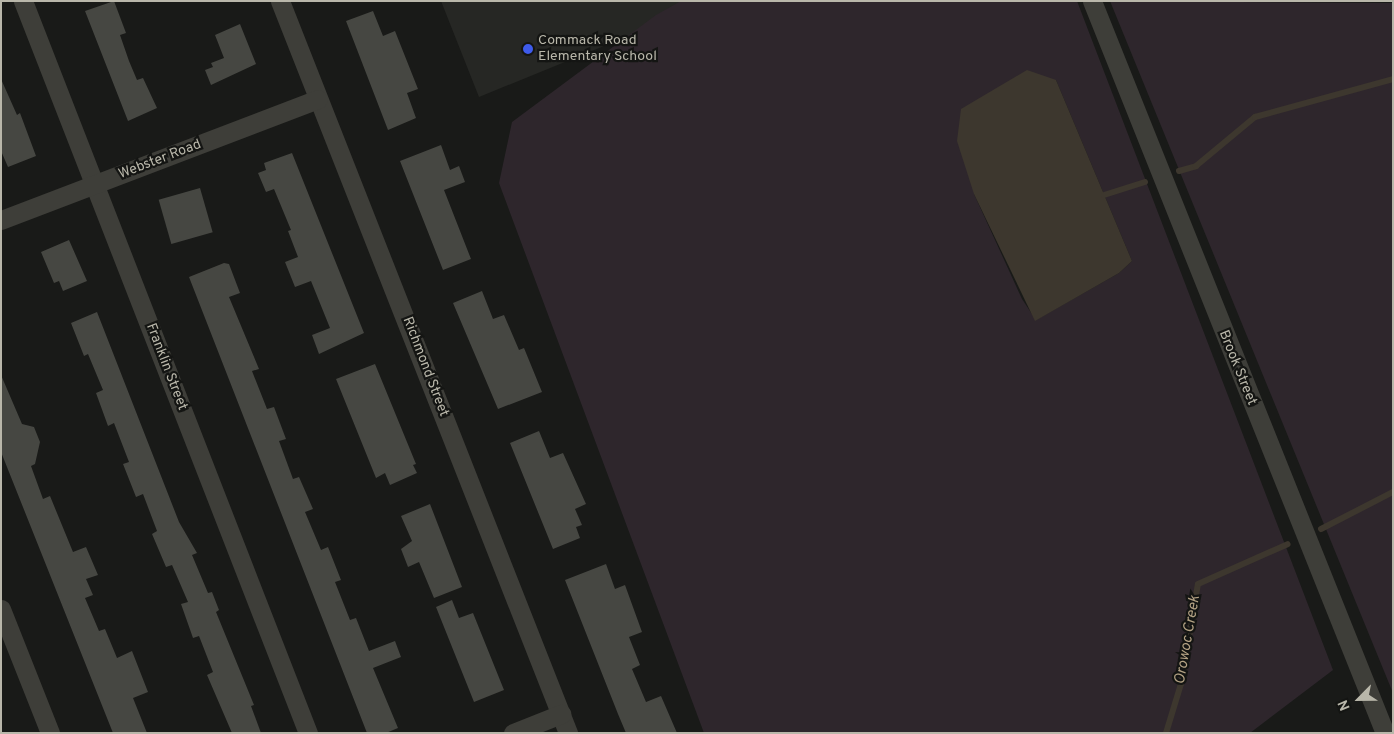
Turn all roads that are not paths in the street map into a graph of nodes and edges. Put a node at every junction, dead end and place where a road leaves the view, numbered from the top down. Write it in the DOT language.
graph roads {
  1 [pos="23,1"];
  2 [pos="280,1"];
  3 [pos="1092,1"];
  4 [pos="318,99"];
  5 [pos="95,185"];
  6 [pos="1,220"];
  7 [pos="1,609"];
  8 [pos="561,714"];
  9 [pos="50,733"];
  10 [pos="308,733"];
  11 [pos="513,733"];
  12 [pos="568,733"];
  13 [pos="1385,733"];
  1 -- 5 [label="street, Franklin Street"];
  2 -- 4 [label="street, Richmond Street"];
  3 -- 13 [label="street, Brook Street"];
  4 -- 5 [label="street, Webster Road"];
  4 -- 8 [label="street, Richmond Street"];
  5 -- 6 [label="street, Webster Road"];
  5 -- 10 [label="street, Franklin Street"];
  7 -- 9 [label="street"];
  8 -- 11 [label="street"];
  8 -- 12 [label="street, Richmond Street"];
}
